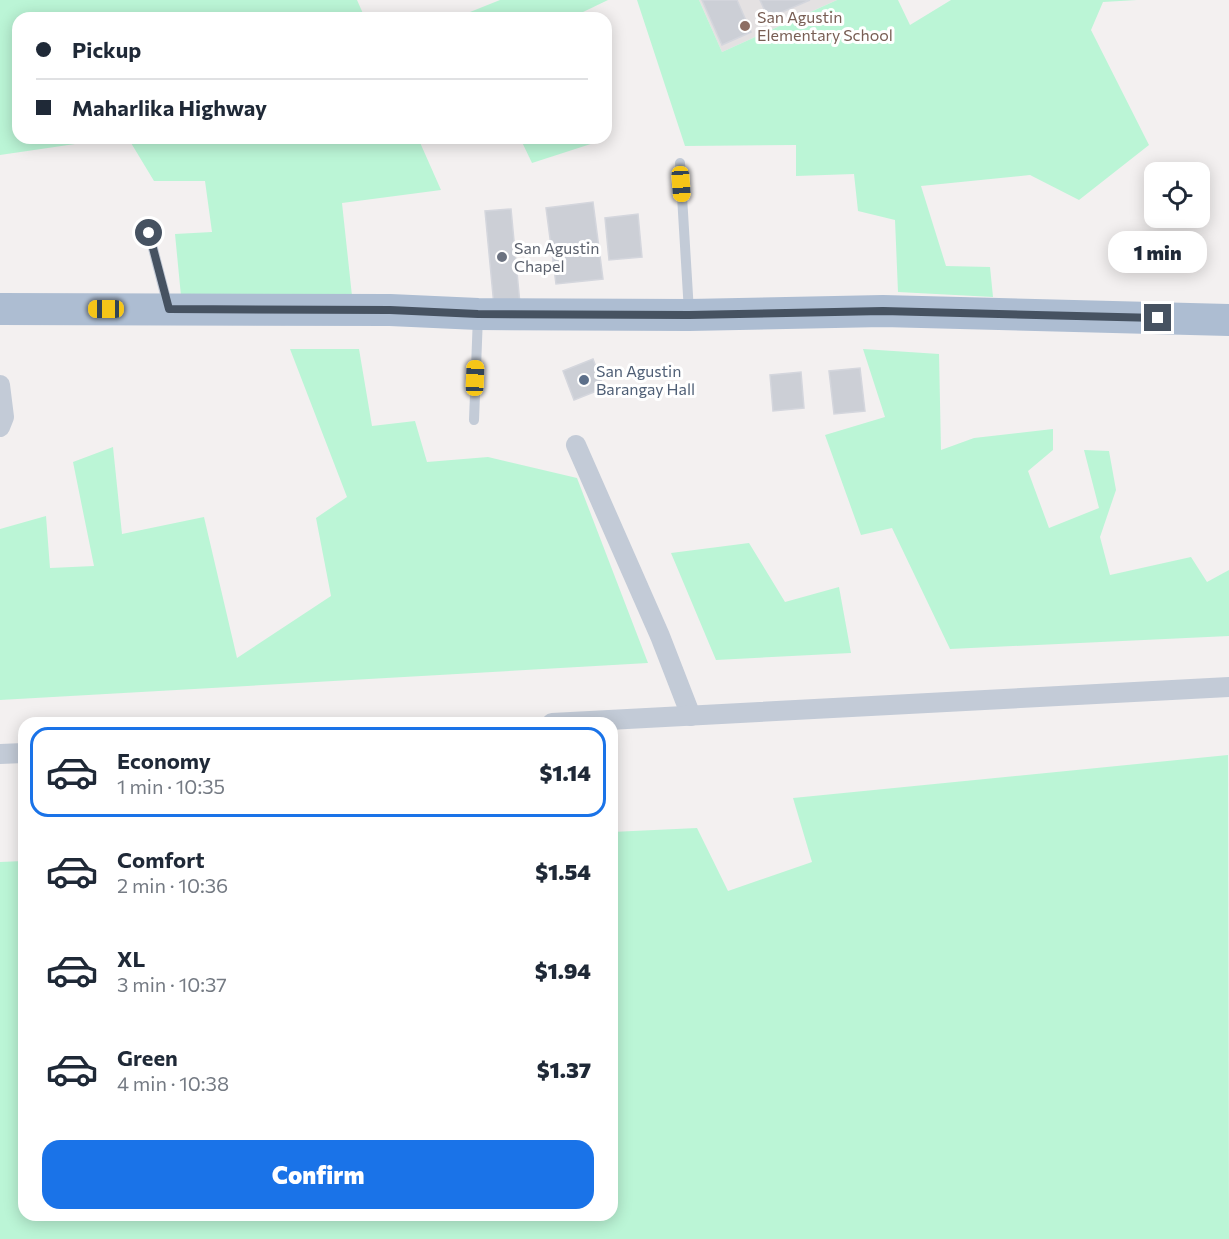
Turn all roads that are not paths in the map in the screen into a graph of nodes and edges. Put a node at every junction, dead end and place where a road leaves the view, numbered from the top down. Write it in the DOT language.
graph roads {
  1 [pos="680,163"];
  2 [pos="149,233"];
  3 [pos="0,309"];
  4 [pos="169,309"];
  5 [pos="478,314"];
  6 [pos="689,315"];
  7 [pos="1229,320"];
  8 [pos="0,385"];
  9 [pos="474,420"];
  10 [pos="0,427"];
  11 [pos="576,445"];
  12 [pos="1229,687"];
  13 [pos="691,716"];
  14 [pos="618,720"];
  15 [pos="18,753"];
  16 [pos="0,754"];
  1 -- 6 [label="lane"];
  2 -- 4 [label="lane"];
  3 -- 4 [label="main road"];
  4 -- 5 [label="main road"];
  5 -- 6 [label="main road"];
  5 -- 9 [label="lane"];
  6 -- 7 [label="main road"];
  8 -- 10 [label="street"];
  11 -- 13 [label="street"];
  12 -- 13 [label="street"];
  13 -- 14 [label="street"];
  15 -- 16 [label="street"];
}
